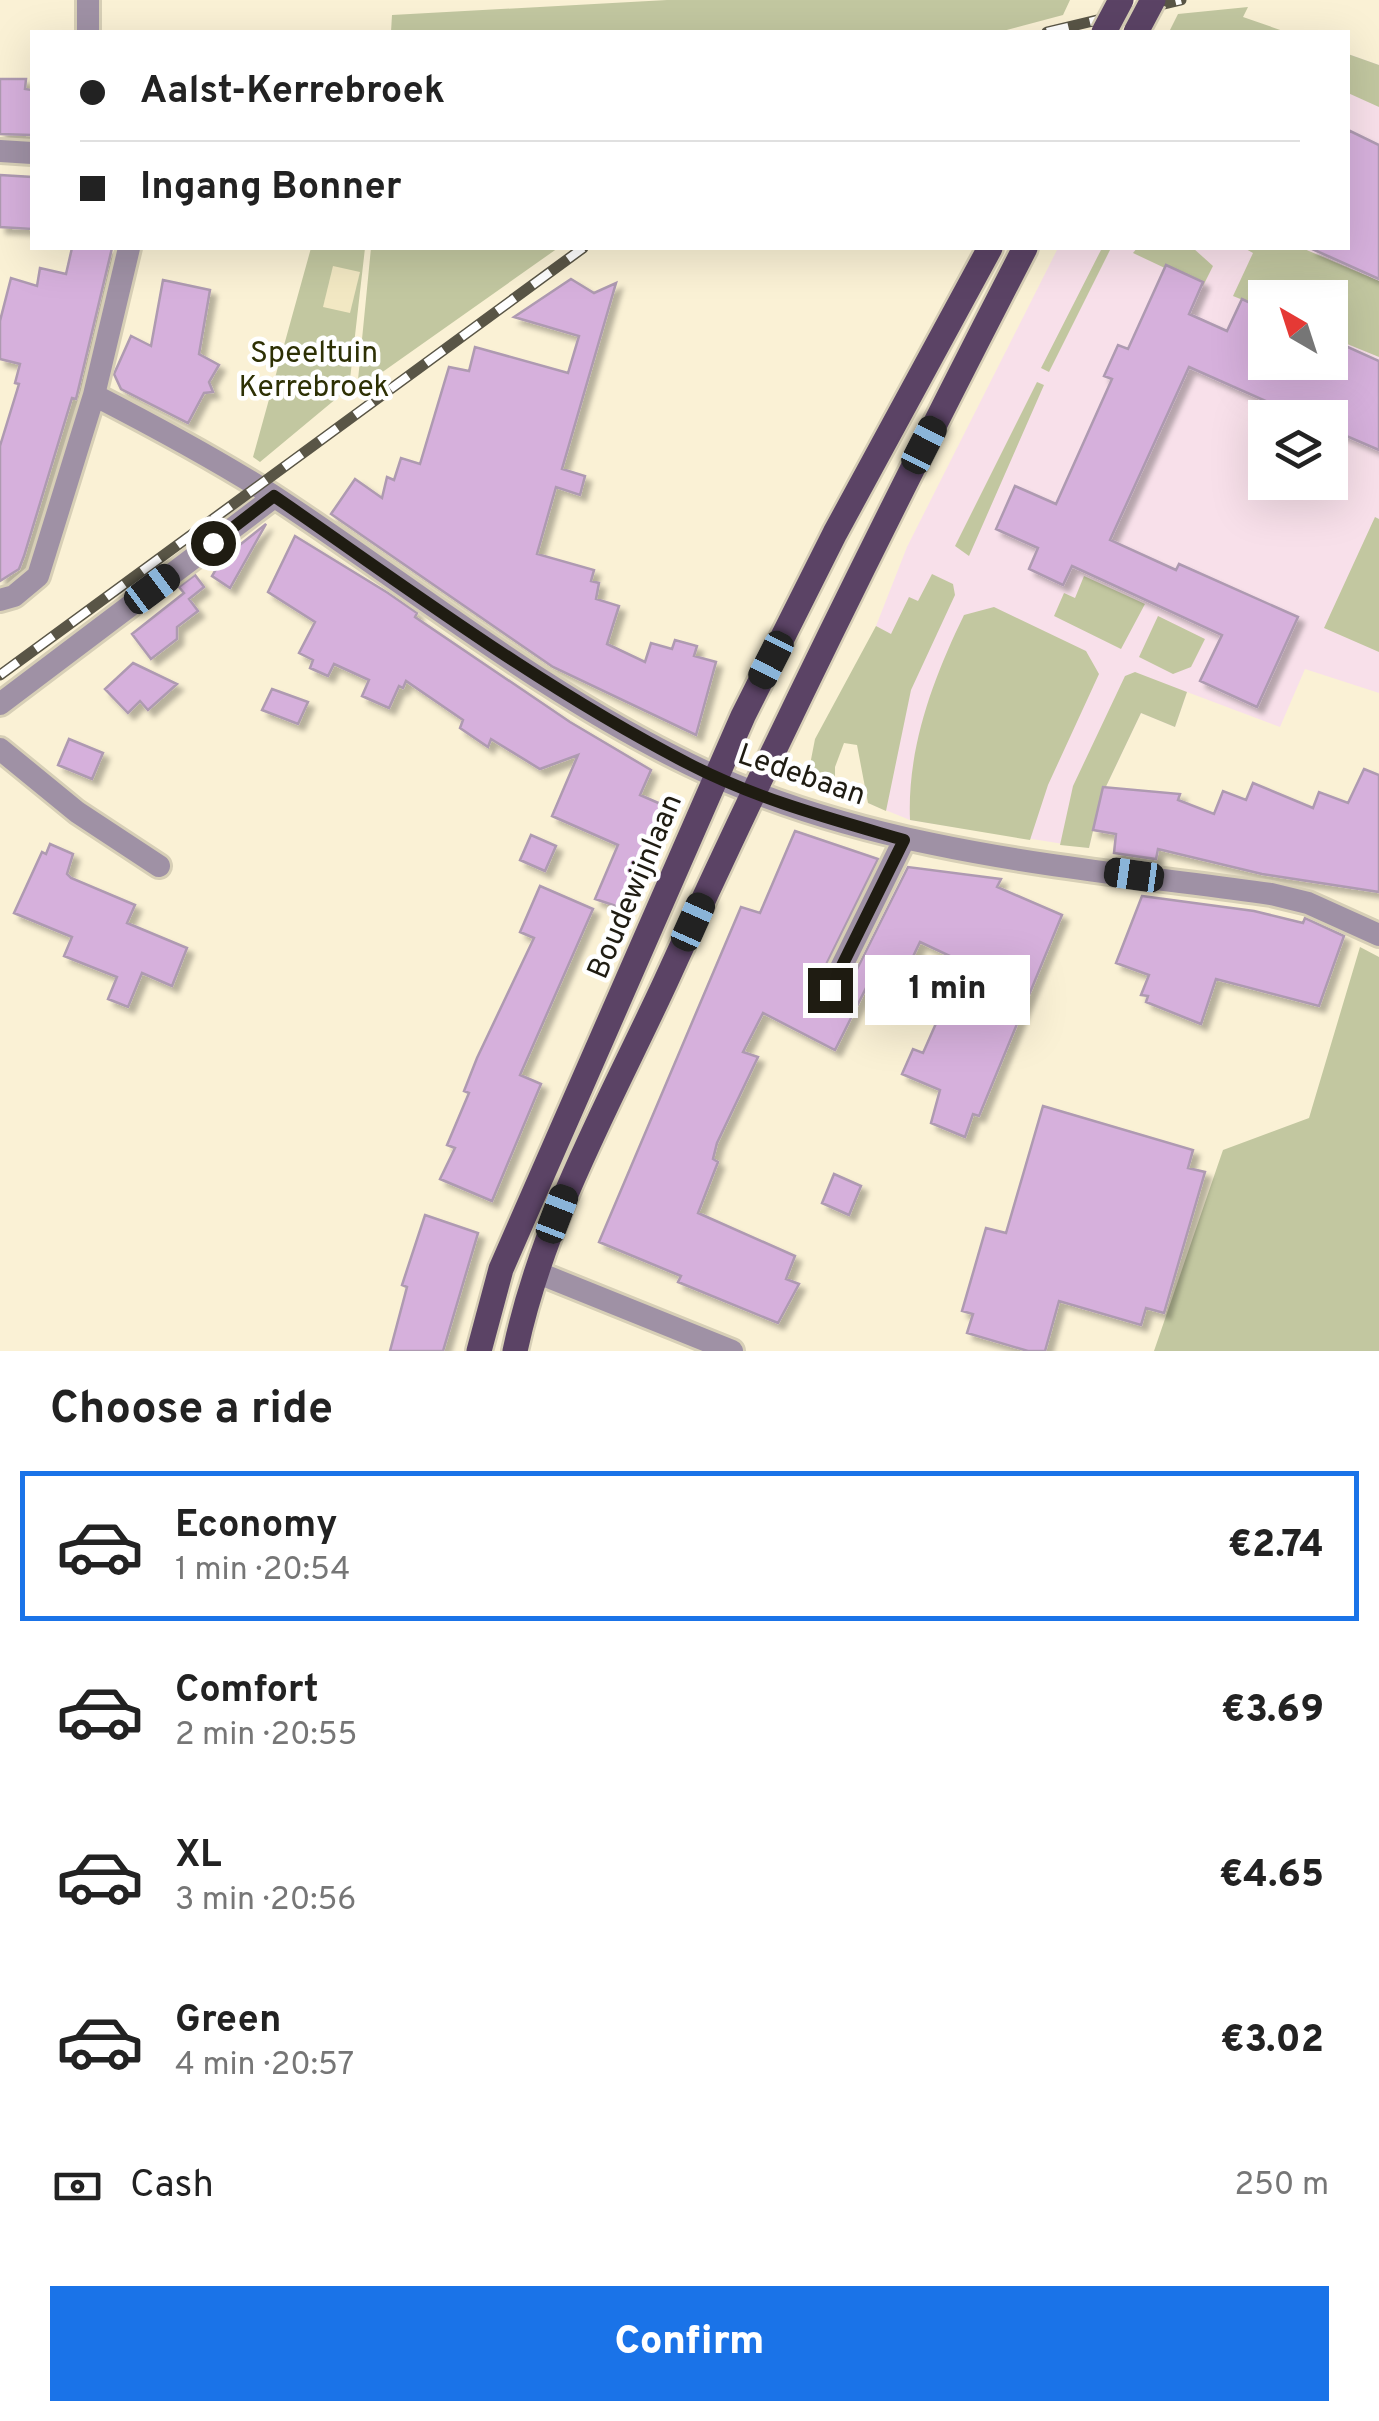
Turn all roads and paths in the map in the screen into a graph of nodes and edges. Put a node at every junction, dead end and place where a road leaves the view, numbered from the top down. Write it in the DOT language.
graph roads {
  1 [pos="88,0"];
  2 [pos="1121,0"];
  3 [pos="1153,0"];
  4 [pos="88,30"];
  5 [pos="1105,30"];
  6 [pos="1137,30"];
  7 [pos="0,150"];
  8 [pos="30,152"];
  9 [pos="128,250"];
  10 [pos="989,250"];
  11 [pos="1024,250"];
  12 [pos="94,395"];
  13 [pos="274,496"];
  14 [pos="0,600"];
  15 [pos="0,704"];
  16 [pos="0,749"];
  17 [pos="716,776"];
  18 [pos="754,790"];
  19 [pos="904,840"];
  20 [pos="160,866"];
  21 [pos="1379,935"];
  22 [pos="830,990"];
  23 [pos="536,1272"];
  24 [pos="479,1351"];
  25 [pos="515,1351"];
  26 [pos="732,1351"];
  1 -- 4 [label="street"];
  2 -- 5 [label="main road, bridge"];
  3 -- 6 [label="main road, bridge"];
  7 -- 8 [label="street"];
  9 -- 12 [label="street"];
  10 -- 17 [label="main road, Boudewijnlaan"];
  11 -- 18 [label="main road"];
  12 -- 13 [label="street, Ledebaan"];
  12 -- 14 [label="street"];
  13 -- 15 [label="street"];
  13 -- 17 [label="street, Ledebaan"];
  16 -- 20 [label="street"];
  17 -- 18 [label="street, Ledebaan"];
  17 -- 24 [label="main road, Boudewijnlaan"];
  18 -- 19 [label="street, Ledebaan"];
  18 -- 23 [label="main road"];
  19 -- 21 [label="street, Ledebaan"];
  19 -- 22 [label="street"];
  23 -- 25 [label="main road"];
  23 -- 26 [label="street"];
}
